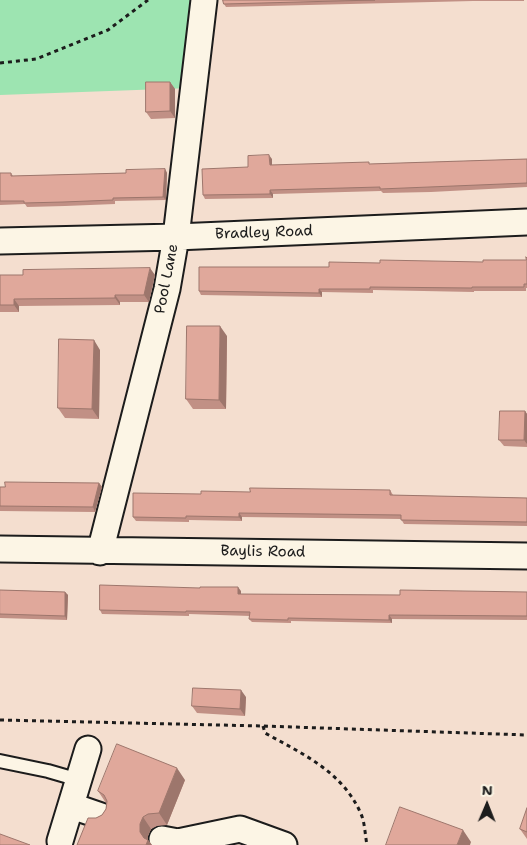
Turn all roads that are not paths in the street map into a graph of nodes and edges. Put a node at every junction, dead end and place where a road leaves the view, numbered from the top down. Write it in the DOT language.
graph roads {
  1 [pos="204,0"];
  2 [pos="527,222"];
  3 [pos="176,237"];
  4 [pos="0,241"];
  5 [pos="0,549"];
  6 [pos="100,552"];
  7 [pos="527,556"];
  8 [pos="88,749"];
  9 [pos="0,761"];
  10 [pos="79,780"];
  11 [pos="72,806"];
  12 [pos="101,816"];
  13 [pos="162,839"];
  14 [pos="60,841"];
  15 [pos="284,845"];
  1 -- 3 [label="street, Pool Lane"];
  2 -- 3 [label="street, Bradley Road"];
  3 -- 4 [label="street, Bradley Road"];
  3 -- 6 [label="street, Pool Lane"];
  5 -- 6 [label="street, Baylis Road"];
  6 -- 7 [label="street, Baylis Road"];
  8 -- 10 [label="street"];
  9 -- 10 [label="lane"];
  10 -- 11 [label="street"];
  11 -- 12 [label="street"];
  11 -- 14 [label="street"];
  13 -- 15 [label="street"];
}
